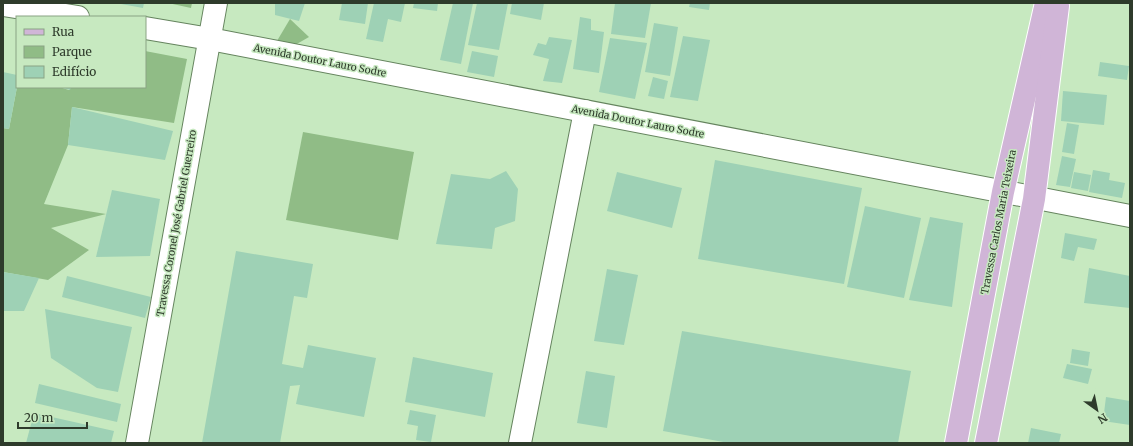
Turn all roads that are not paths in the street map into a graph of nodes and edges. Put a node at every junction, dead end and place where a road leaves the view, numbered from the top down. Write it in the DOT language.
graph roads {
  1 [pos="216,3"];
  2 [pos="1046,3"];
  3 [pos="1058,3"];
  4 [pos="3,5"];
  5 [pos="72,16"];
  6 [pos="146,28"];
  7 [pos="210,39"];
  8 [pos="585,111"];
  9 [pos="1003,192"];
  10 [pos="1034,199"];
  11 [pos="1130,216"];
  12 [pos="137,443"];
  13 [pos="520,443"];
  14 [pos="956,443"];
  15 [pos="986,443"];
  1 -- 7 [label="street, Travessa Coronel José Gabriel Guerreiro"];
  2 -- 9 [label="main road, Travessa Carlos Maria Teixeira"];
  3 -- 10 [label="main road"];
  4 -- 5 [label="street"];
  6 -- 7 [label="street, Avenida Doutor Lauro Sodre"];
  7 -- 8 [label="street, Avenida Doutor Lauro Sodre"];
  7 -- 12 [label="street, Travessa Coronel José Gabriel Guerreiro"];
  8 -- 9 [label="street, Avenida Doutor Lauro Sodre"];
  8 -- 13 [label="street"];
  9 -- 10 [label="street, Avenida Doutor Lauro Sodre"];
  9 -- 14 [label="main road, Travessa Carlos Maria Teixeira"];
  10 -- 11 [label="street, Avenida Doutor Lauro Sodre"];
  10 -- 15 [label="main road"];
}
